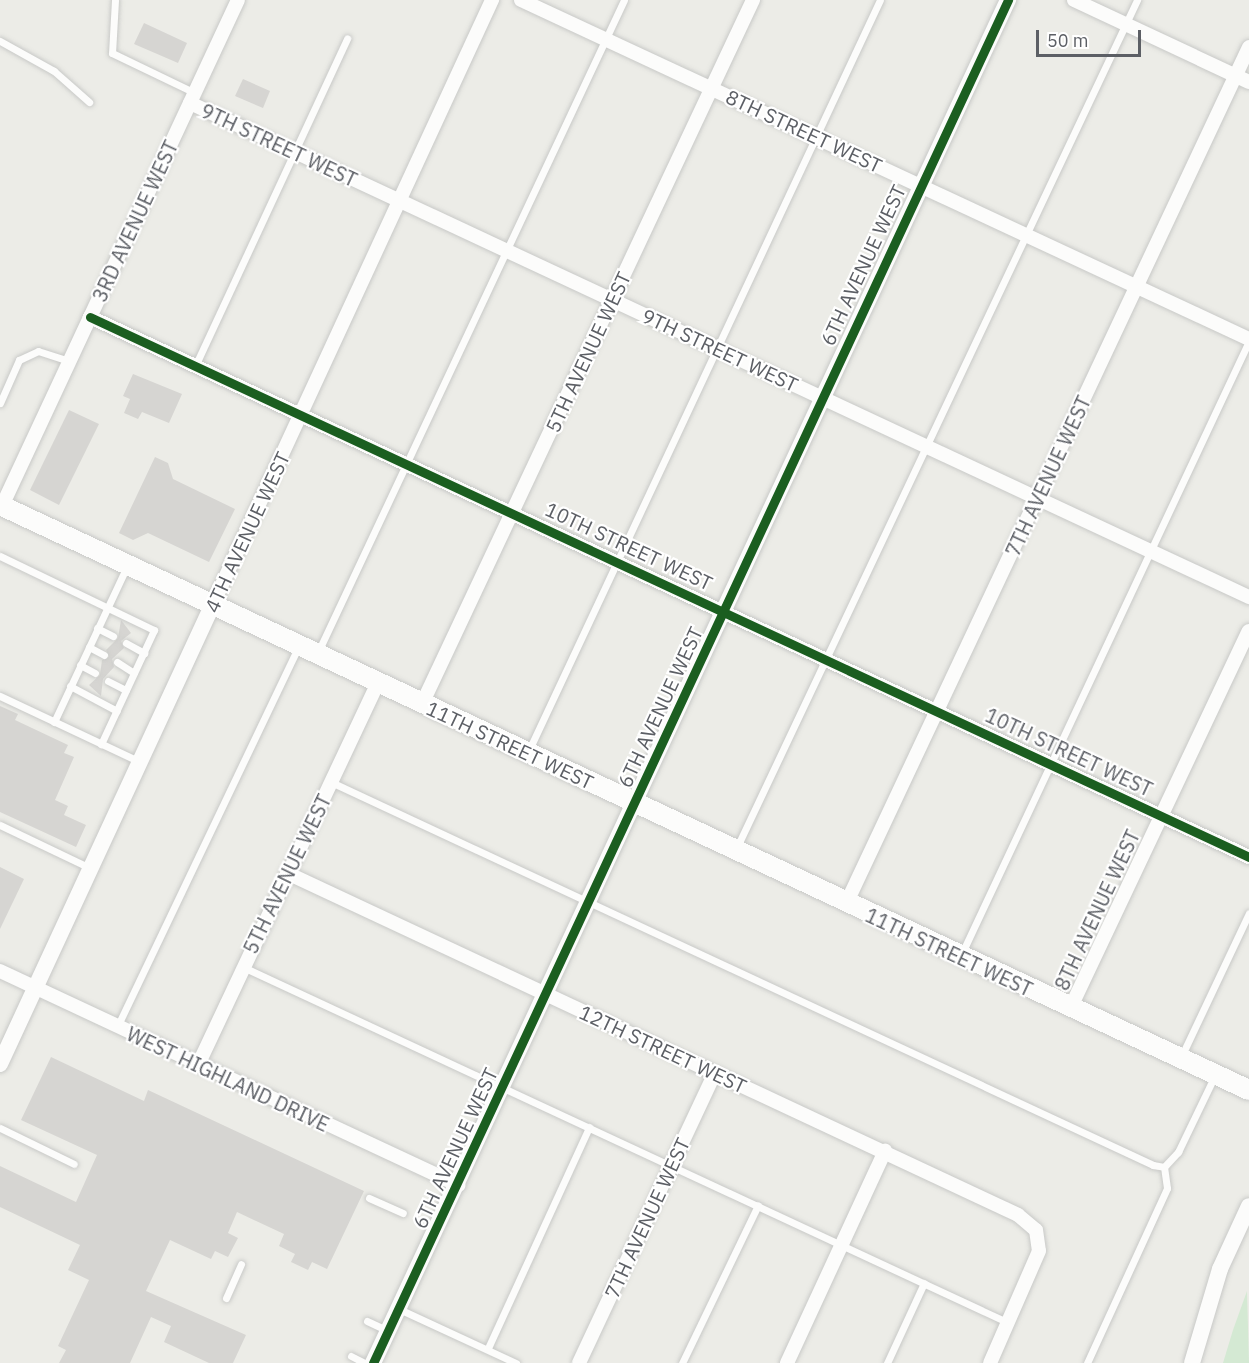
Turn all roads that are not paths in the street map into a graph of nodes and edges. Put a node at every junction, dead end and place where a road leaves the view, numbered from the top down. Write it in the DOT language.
graph roads {
  1 [pos="115,0"];
  2 [pos="238,0"];
  3 [pos="492,0"];
  4 [pos="521,0"];
  5 [pos="624,0"];
  6 [pos="753,0"];
  7 [pos="880,0"];
  8 [pos="1008,0"];
  9 [pos="1074,0"];
  10 [pos="1137,0"];
  11 [pos="1125,24"];
  12 [pos="347,38"];
  13 [pos="606,39"];
  14 [pos="0,41"];
  15 [pos="1249,47"];
  16 [pos="1236,75"];
  17 [pos="1249,82"];
  18 [pos="712,88"];
  19 [pos="193,98"];
  20 [pos="88,102"];
  21 [pos="815,136"];
  22 [pos="296,151"];
  23 [pos="920,185"];
  24 [pos="400,201"];
  25 [pos="1027,235"];
  26 [pos="507,251"];
  27 [pos="1136,288"];
  28 [pos="613,300"];
  29 [pos="90,317"];
  30 [pos="1249,340"];
  31 [pos="717,348"];
  32 [pos="69,361"];
  33 [pos="196,364"];
  34 [pos="821,397"];
  35 [pos="0,403"];
  36 [pos="302,413"];
  37 [pos="928,446"];
  38 [pos="408,463"];
  39 [pos="1037,498"];
  40 [pos="1,508"];
  41 [pos="513,512"];
  42 [pos="1149,550"];
  43 [pos="0,556"];
  44 [pos="619,561"];
  45 [pos="126,568"];
  46 [pos="1249,597"];
  47 [pos="212,606"];
  48 [pos="107,607"];
  49 [pos="725,611"];
  50 [pos="97,628"];
  51 [pos="1249,631"];
  52 [pos="113,636"];
  53 [pos="126,643"];
  54 [pos="299,645"];
  55 [pos="88,647"];
  56 [pos="144,653"];
  57 [pos="318,654"];
  58 [pos="104,655"];
  59 [pos="828,659"];
  60 [pos="117,662"];
  61 [pos="80,665"];
  62 [pos="95,673"];
  63 [pos="134,673"];
  64 [pos="108,681"];
  65 [pos="378,683"];
  66 [pos="70,686"];
  67 [pos="126,690"];
  68 [pos="0,696"];
  69 [pos="422,704"];
  70 [pos="938,710"];
  71 [pos="117,711"];
  72 [pos="54,722"];
  73 [pos="101,744"];
  74 [pos="527,754"];
  75 [pos="141,762"];
  76 [pos="1050,762"];
  77 [pos="331,782"];
  78 [pos="635,804"];
  79 [pos="1162,815"];
  80 [pos="0,825"];
  81 [pos="734,852"];
  82 [pos="1249,857"];
  83 [pos="92,869"];
  84 [pos="287,873"];
  85 [pos="588,901"];
  86 [pos="846,904"];
  87 [pos="1249,913"];
  88 [pos="959,957"];
  89 [pos="243,966"];
  90 [pos="0,970"];
  91 [pos="37,988"];
  92 [pos="546,994"];
  93 [pos="1070,1009"];
  94 [pos="117,1027"];
  95 [pos="1180,1058"];
  96 [pos="0,1064"];
  97 [pos="198,1065"];
  98 [pos="715,1073"];
  99 [pos="1215,1074"];
  100 [pos="503,1087"];
  101 [pos="1249,1090"];
  102 [pos="589,1127"];
  103 [pos="0,1128"];
  104 [pos="885,1151"];
  105 [pos="74,1164"];
  106 [pos="672,1165"];
  107 [pos="1164,1167"];
  108 [pos="458,1185"];
  109 [pos="369,1198"];
  110 [pos="758,1205"];
  111 [pos="1249,1206"];
  112 [pos="403,1213"];
  113 [pos="840,1244"];
  114 [pos="242,1264"];
  115 [pos="924,1283"];
  116 [pos="226,1298"];
  117 [pos="399,1308"];
  118 [pos="367,1321"];
  119 [pos="1009,1323"];
  120 [pos="388,1331"];
  121 [pos="488,1348"];
  122 [pos="351,1356"];
  123 [pos="365,1363"];
  124 [pos="373,1363"];
  125 [pos="516,1363"];
  126 [pos="579,1363"];
  127 [pos="682,1363"];
  128 [pos="787,1363"];
  129 [pos="886,1363"];
  130 [pos="990,1363"];
  131 [pos="1087,1363"];
  132 [pos="1192,1363"];
  1 -- 19 [label="lane"];
  2 -- 19 [label="street, 3RD AVENUE WEST"];
  3 -- 24 [label="street, 4TH AVENUE WEST"];
  4 -- 13 [label="street, 8TH STREET WEST"];
  5 -- 13 [label="lane"];
  6 -- 18 [label="street, 5TH AVENUE WEST"];
  7 -- 21 [label="lane"];
  8 -- 23 [label="street, 6TH AVENUE WEST"];
  9 -- 11 [label="street"];
  10 -- 11 [label="lane"];
  11 -- 16 [label="street"];
  11 -- 25 [label="lane"];
  12 -- 22 [label="lane"];
  13 -- 18 [label="street, 8TH STREET WEST"];
  13 -- 26 [label="lane"];
  14 -- 20 [label="lane"];
  15 -- 16 [label="street, 7TH AVENUE WEST"];
  16 -- 17 [label="street"];
  16 -- 27 [label="street, 7TH AVENUE WEST"];
  18 -- 21 [label="street, 8TH STREET WEST"];
  18 -- 28 [label="street, 5TH AVENUE WEST"];
  19 -- 22 [label="street, 9TH STREET WEST"];
  19 -- 29 [label="street, 3RD AVENUE WEST"];
  21 -- 23 [label="street, 8TH STREET WEST"];
  21 -- 31 [label="lane"];
  22 -- 24 [label="street, 9TH STREET WEST"];
  22 -- 33 [label="lane"];
  23 -- 25 [label="street, 8TH STREET WEST"];
  23 -- 34 [label="street, 6TH AVENUE WEST"];
  24 -- 26 [label="street, 9TH STREET WEST"];
  24 -- 36 [label="street, 4TH AVENUE WEST"];
  25 -- 27 [label="street, 8TH STREET WEST"];
  25 -- 37 [label="lane"];
  26 -- 28 [label="street, 9TH STREET WEST"];
  26 -- 38 [label="lane"];
  27 -- 30 [label="street, 8TH STREET WEST"];
  27 -- 39 [label="street, 7TH AVENUE WEST"];
  28 -- 31 [label="street, 9TH STREET WEST"];
  28 -- 41 [label="street, 5TH AVENUE WEST"];
  29 -- 32 [label="street, 3RD AVENUE WEST"];
  29 -- 33 [label="street, 10TH STREET WEST"];
  30 -- 42 [label="lane"];
  31 -- 34 [label="street, 9TH STREET WEST"];
  31 -- 44 [label="lane"];
  32 -- 35 [label="lane"];
  32 -- 40 [label="street, 3RD AVENUE WEST"];
  33 -- 36 [label="street, 10TH STREET WEST"];
  34 -- 37 [label="street, 9TH STREET WEST"];
  34 -- 49 [label="street, 6TH AVENUE WEST"];
  36 -- 38 [label="street, 10TH STREET WEST"];
  36 -- 47 [label="street, 4TH AVENUE WEST"];
  37 -- 39 [label="street, 9TH STREET WEST"];
  37 -- 59 [label="lane"];
  38 -- 41 [label="street, 10TH STREET WEST"];
  38 -- 57 [label="lane"];
  39 -- 42 [label="street, 9TH STREET WEST"];
  39 -- 70 [label="street, 7TH AVENUE WEST"];
  40 -- 45 [label="main road, 11TH STREET WEST"];
  41 -- 44 [label="street, 10TH STREET WEST"];
  41 -- 69 [label="street, 5TH AVENUE WEST"];
  42 -- 46 [label="street, 9TH STREET WEST"];
  42 -- 76 [label="lane"];
  43 -- 48 [label="lane"];
  44 -- 49 [label="street, 10TH STREET WEST"];
  44 -- 74 [label="lane"];
  45 -- 47 [label="main road, 11TH STREET WEST"];
  45 -- 48 [label="lane"];
  47 -- 54 [label="main road, 11TH STREET WEST"];
  47 -- 75 [label="street, 4TH AVENUE WEST"];
  48 -- 50 [label="lane"];
  48 -- 56 [label="lane"];
  49 -- 59 [label="street, 10TH STREET WEST"];
  49 -- 78 [label="street, 6TH AVENUE WEST"];
  50 -- 52 [label="lane"];
  50 -- 55 [label="lane"];
  51 -- 79 [label="street, 8TH AVENUE WEST"];
  53 -- 56 [label="lane"];
  54 -- 57 [label="main road, 11TH STREET WEST"];
  54 -- 94 [label="lane"];
  55 -- 58 [label="lane"];
  55 -- 61 [label="lane"];
  56 -- 63 [label="lane"];
  57 -- 65 [label="main road, 11TH STREET WEST"];
  59 -- 70 [label="street, 10TH STREET WEST"];
  59 -- 81 [label="lane"];
  60 -- 63 [label="lane"];
  61 -- 62 [label="lane"];
  61 -- 66 [label="lane"];
  63 -- 67 [label="lane"];
  64 -- 67 [label="lane"];
  65 -- 69 [label="main road, 11TH STREET WEST"];
  65 -- 77 [label="street, 5TH AVENUE WEST"];
  66 -- 71 [label="lane"];
  66 -- 72 [label="lane"];
  67 -- 71 [label="lane"];
  68 -- 72 [label="lane"];
  69 -- 74 [label="main road, 11TH STREET WEST"];
  70 -- 76 [label="street, 10TH STREET WEST"];
  70 -- 86 [label="street, 7TH AVENUE WEST"];
  71 -- 73 [label="lane"];
  72 -- 73 [label="lane"];
  73 -- 75 [label="lane"];
  74 -- 78 [label="main road, 11TH STREET WEST"];
  75 -- 83 [label="street, 4TH AVENUE WEST"];
  76 -- 79 [label="street, 10TH STREET WEST"];
  76 -- 88 [label="lane"];
  77 -- 84 [label="street, 5TH AVENUE WEST"];
  77 -- 85 [label="lane"];
  78 -- 81 [label="main road, 11TH STREET WEST"];
  78 -- 85 [label="street, 6TH AVENUE WEST"];
  79 -- 82 [label="street, 10TH STREET WEST"];
  79 -- 93 [label="street, 8TH AVENUE WEST"];
  80 -- 83 [label="lane"];
  81 -- 86 [label="main road, 11TH STREET WEST"];
  83 -- 91 [label="street, 4TH AVENUE WEST"];
  84 -- 89 [label="street, 5TH AVENUE WEST"];
  84 -- 92 [label="street, 12TH STREET WEST"];
  85 -- 92 [label="street, 6TH AVENUE WEST"];
  85 -- 107 [label="lane"];
  86 -- 88 [label="main road, 11TH STREET WEST"];
  87 -- 95 [label="lane"];
  88 -- 93 [label="main road, 11TH STREET WEST"];
  89 -- 97 [label="street, 5TH AVENUE WEST"];
  89 -- 100 [label="lane"];
  90 -- 91 [label="street, WEST HIGHLAND DRIVE"];
  91 -- 94 [label="street, WEST HIGHLAND DRIVE"];
  91 -- 96 [label="street, 4TH AVENUE WEST"];
  92 -- 98 [label="street, 12TH STREET WEST"];
  92 -- 100 [label="street, 6TH AVENUE WEST"];
  93 -- 95 [label="main road, 11TH STREET WEST"];
  94 -- 97 [label="street, WEST HIGHLAND DRIVE"];
  95 -- 99 [label="main road, 11TH STREET WEST"];
  97 -- 108 [label="street, WEST HIGHLAND DRIVE"];
  98 -- 104 [label="street, 12TH STREET WEST"];
  98 -- 106 [label="street, 7TH AVENUE WEST"];
  99 -- 101 [label="main road, 11TH STREET WEST"];
  99 -- 107 [label="lane"];
  100 -- 102 [label="lane"];
  100 -- 108 [label="street, 6TH AVENUE WEST"];
  102 -- 106 [label="lane"];
  102 -- 121 [label="lane"];
  103 -- 105 [label="lane"];
  104 -- 113 [label="street"];
  104 -- 119 [label="street, 12TH STREET WEST"];
  106 -- 110 [label="lane"];
  106 -- 126 [label="street, 7TH AVENUE WEST"];
  107 -- 131 [label="lane"];
  108 -- 117 [label="street, 6TH AVENUE WEST"];
  109 -- 112 [label="lane"];
  110 -- 113 [label="lane"];
  110 -- 127 [label="lane"];
  111 -- 132 [label="street"];
  113 -- 115 [label="lane"];
  113 -- 128 [label="street"];
  114 -- 116 [label="lane"];
  115 -- 119 [label="lane"];
  115 -- 129 [label="lane"];
  117 -- 120 [label="street, 6TH AVENUE WEST"];
  117 -- 121 [label="lane"];
  118 -- 120 [label="lane"];
  119 -- 130 [label="street"];
  120 -- 124 [label="street, 6TH AVENUE WEST"];
  121 -- 125 [label="lane"];
  122 -- 123 [label="lane"];
}
